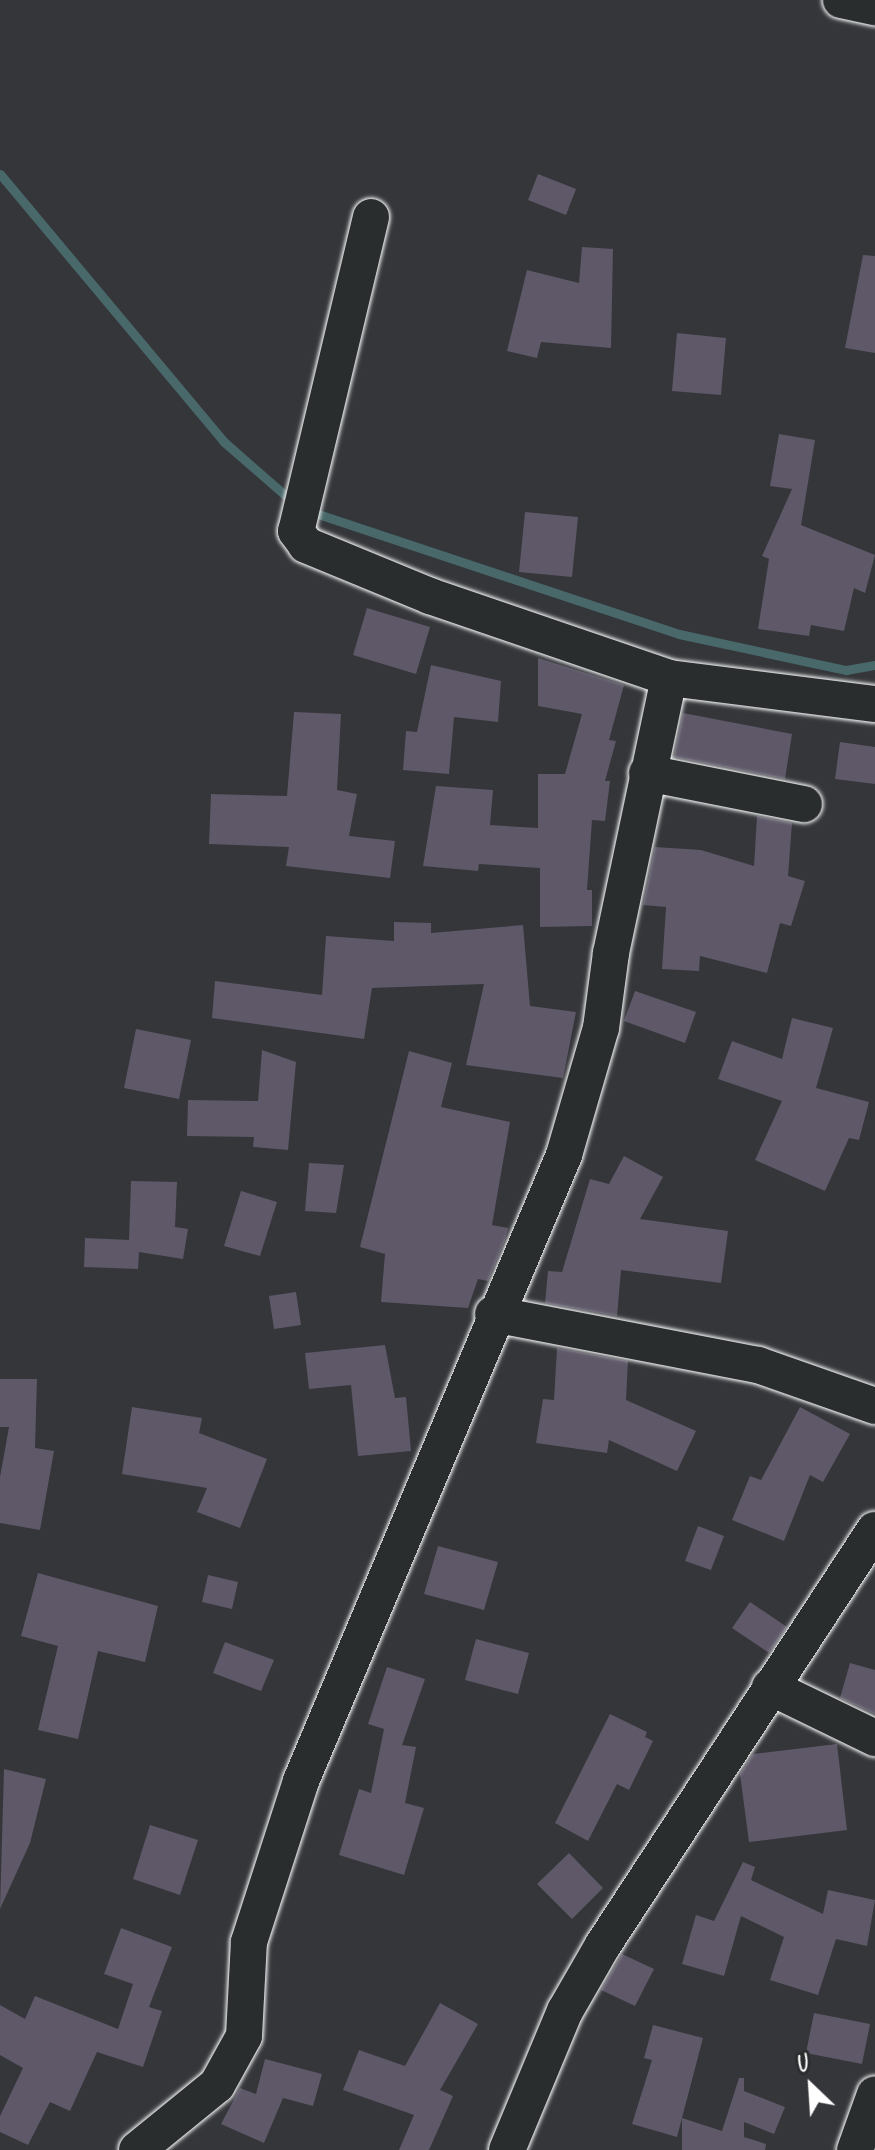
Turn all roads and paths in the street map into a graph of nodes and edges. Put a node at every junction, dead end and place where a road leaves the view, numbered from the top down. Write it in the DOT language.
graph roads {
  1 [pos="841,0"];
  2 [pos="875,7"];
  3 [pos="371,217"];
  4 [pos="669,678"];
  5 [pos="875,704"];
  6 [pos="647,773"];
  7 [pos="804,804"];
  8 [pos="493,1314"];
  9 [pos="875,1406"];
  10 [pos="875,1530"];
  11 [pos="770,1687"];
  12 [pos="875,1738"];
  13 [pos="875,2094"];
  14 [pos="137,2150"];
  15 [pos="507,2150"];
  16 [pos="855,2150"];
  1 -- 2 [label="street"];
  3 -- 4 [label="street"];
  4 -- 5 [label="street"];
  4 -- 6 [label="street"];
  6 -- 7 [label="street"];
  6 -- 8 [label="street"];
  8 -- 9 [label="street"];
  8 -- 14 [label="street"];
  10 -- 11 [label="street"];
  11 -- 12 [label="street"];
  11 -- 15 [label="street"];
  13 -- 16 [label="street"];
}
